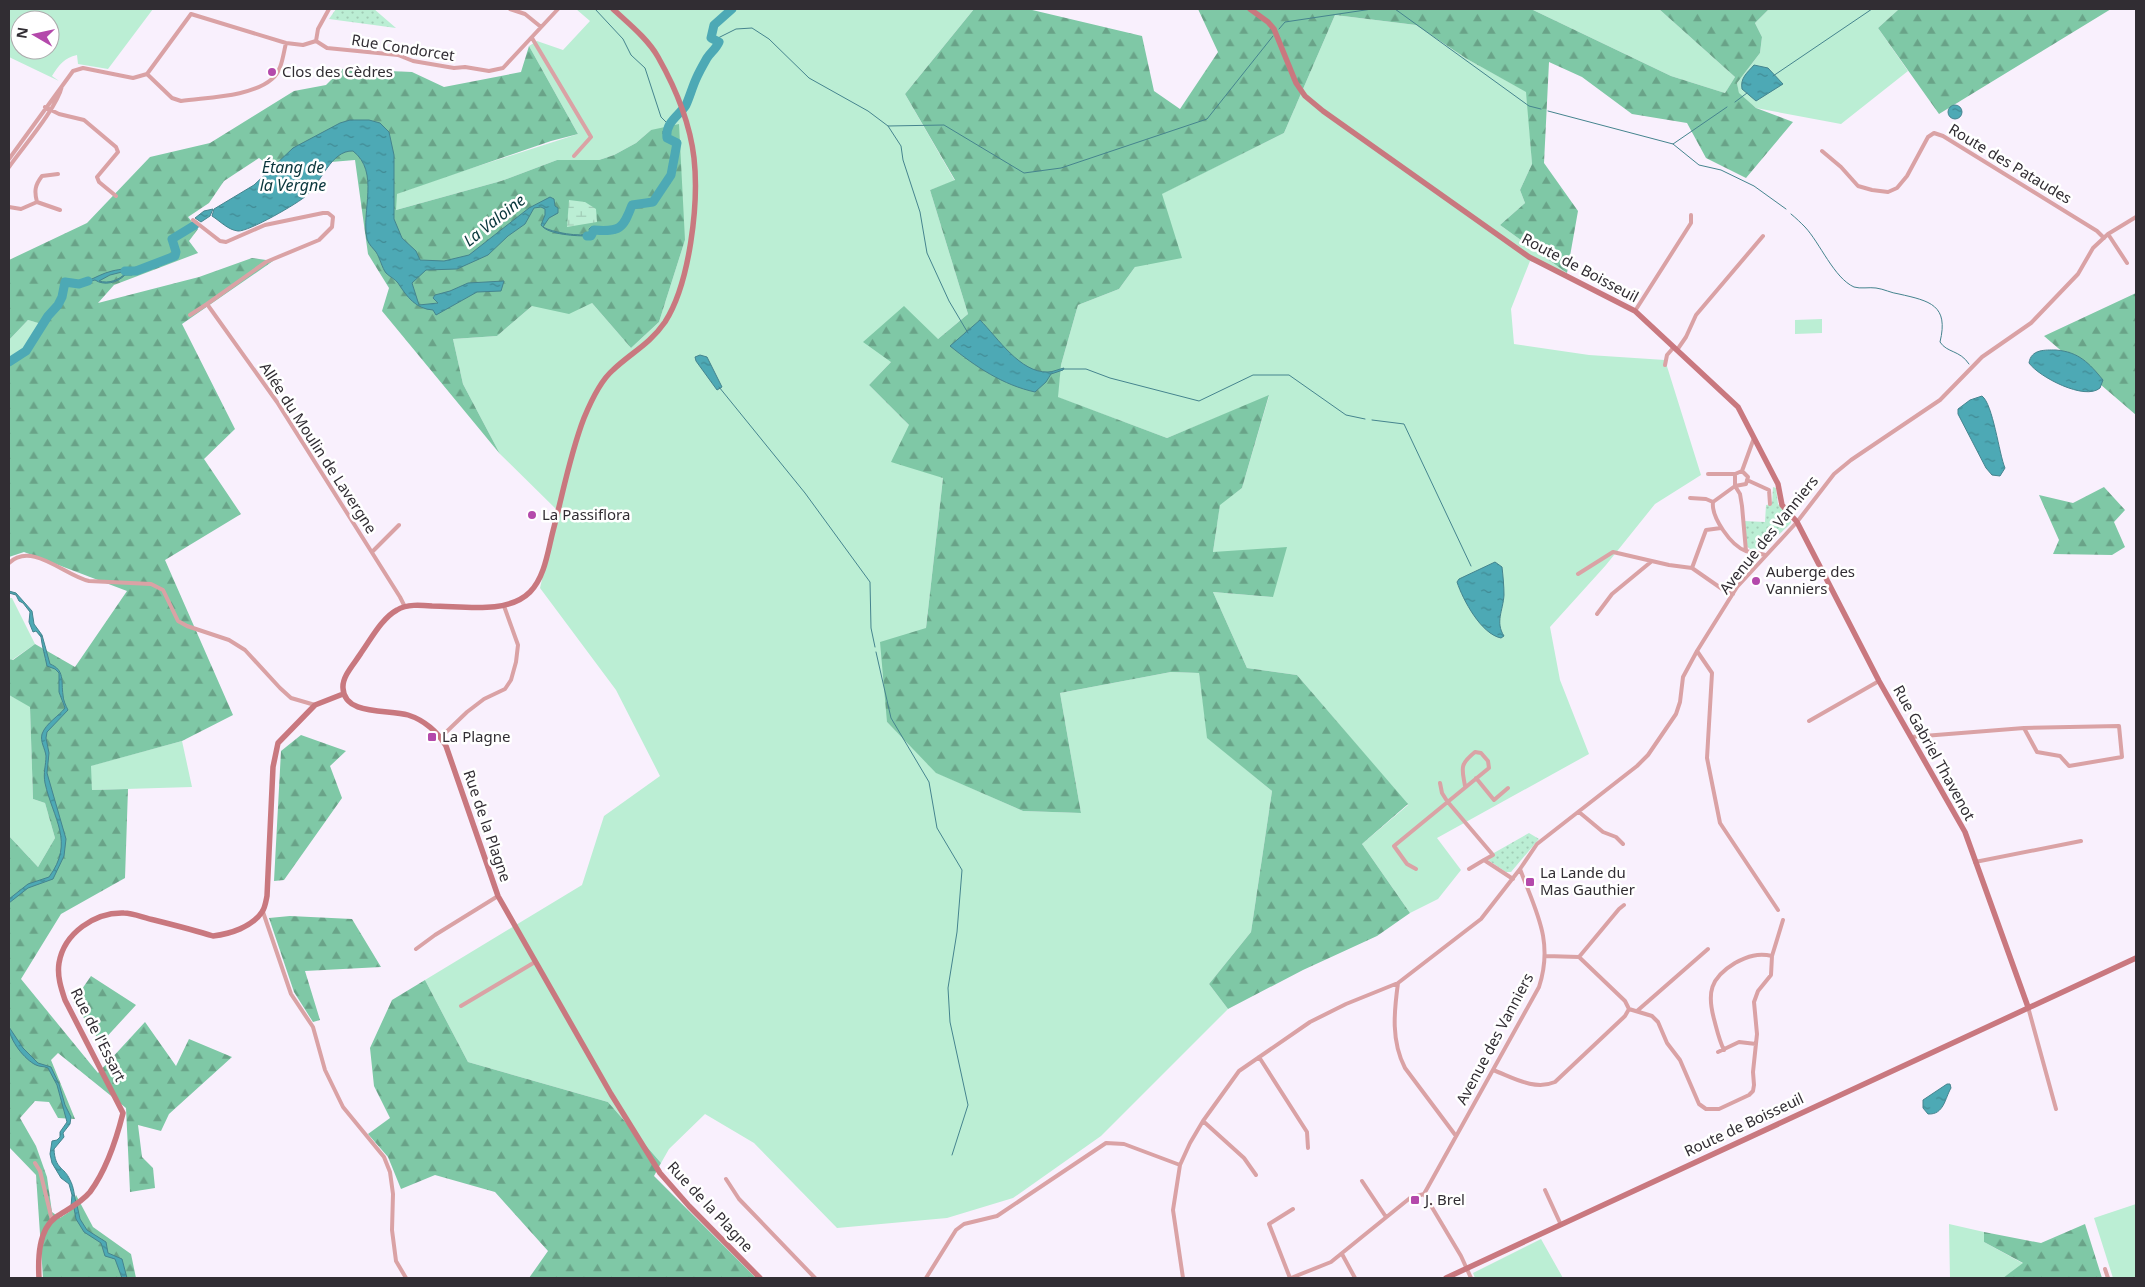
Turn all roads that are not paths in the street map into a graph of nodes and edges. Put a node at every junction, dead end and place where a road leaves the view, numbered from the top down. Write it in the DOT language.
graph roads {
  1 [pos="329,9"];
  2 [pos="510,9"];
  3 [pos="558,9"];
  4 [pos="613,9"];
  5 [pos="1250,9"];
  6 [pos="189,12"];
  7 [pos="541,27"];
  8 [pos="532,38"];
  9 [pos="316,41"];
  10 [pos="286,43"];
  11 [pos="147,74"];
  12 [pos="48,108"];
  13 [pos="1822,152"];
  14 [pos="574,156"];
  15 [pos="9,159"];
  16 [pos="9,166"];
  17 [pos="58,174"];
  18 [pos="116,196"];
  19 [pos="37,202"];
  20 [pos="9,207"];
  21 [pos="60,210"];
  22 [pos="1691,215"];
  23 [pos="2136,217"];
  24 [pos="193,220"];
  25 [pos="2108,234"];
  26 [pos="1763,236"];
  27 [pos="2104,238"];
  28 [pos="2127,263"];
  29 [pos="207,304"];
  30 [pos="1635,311"];
  31 [pos="190,315"];
  32 [pos="1675,349"];
  33 [pos="1665,364"];
  34 [pos="1755,437"];
  35 [pos="1742,471"];
  36 [pos="1708,474"];
  37 [pos="1735,474"];
  38 [pos="1747,480"];
  39 [pos="1777,480"];
  40 [pos="1735,486"];
  41 [pos="1769,490"];
  42 [pos="1690,498"];
  43 [pos="1712,502"];
  44 [pos="1770,504"];
  45 [pos="1797,522"];
  46 [pos="399,525"];
  47 [pos="1721,528"];
  48 [pos="1746,551"];
  49 [pos="372,552"];
  50 [pos="1765,555"];
  51 [pos="1652,560"];
  52 [pos="9,563"];
  53 [pos="1692,568"];
  54 [pos="1578,574"];
  55 [pos="1733,594"];
  56 [pos="504,606"];
  57 [pos="405,607"];
  58 [pos="1598,614"];
  59 [pos="1697,651"];
  60 [pos="1879,681"];
  61 [pos="343,694"];
  62 [pos="315,705"];
  63 [pos="1809,721"];
  64 [pos="2024,728"];
  65 [pos="441,737"];
  66 [pos="1911,737"];
  67 [pos="1476,778"];
  68 [pos="1440,783"];
  69 [pos="1466,786"];
  70 [pos="1508,788"];
  71 [pos="1448,801"];
  72 [pos="1579,812"];
  73 [pos="2081,840"];
  74 [pos="1623,844"];
  75 [pos="1484,860"];
  76 [pos="1975,862"];
  77 [pos="1416,869"];
  78 [pos="1468,869"];
  79 [pos="1520,869"];
  80 [pos="1513,879"];
  81 [pos="498,896"];
  82 [pos="1624,905"];
  83 [pos="1778,910"];
  84 [pos="262,912"];
  85 [pos="1783,920"];
  86 [pos="416,949"];
  87 [pos="1708,949"];
  88 [pos="1546,956"];
  89 [pos="1772,956"];
  90 [pos="1580,957"];
  91 [pos="2136,958"];
  92 [pos="534,962"];
  93 [pos="1398,983"];
  94 [pos="461,1006"];
  95 [pos="2028,1007"];
  96 [pos="1629,1009"];
  97 [pos="1637,1011"];
  98 [pos="1756,1044"];
  99 [pos="1724,1050"];
  100 [pos="1718,1052"];
  101 [pos="1259,1057"];
  102 [pos="1492,1070"];
  103 [pos="2056,1109"];
  104 [pos="1203,1121"];
  105 [pos="1456,1136"];
  106 [pos="1308,1148"];
  107 [pos="35,1163"];
  108 [pos="1180,1164"];
  109 [pos="1256,1176"];
  110 [pos="726,1179"];
  111 [pos="1362,1181"];
  112 [pos="1545,1190"];
  113 [pos="1424,1194"];
  114 [pos="1293,1208"];
  115 [pos="1386,1217"];
  116 [pos="52,1220"];
  117 [pos="1561,1224"];
  118 [pos="1342,1254"];
  119 [pos="1467,1269"];
  120 [pos="2105,1270"];
  121 [pos="39,1278"];
  122 [pos="406,1278"];
  123 [pos="760,1278"];
  124 [pos="815,1278"];
  125 [pos="926,1278"];
  126 [pos="1183,1278"];
  127 [pos="1290,1278"];
  128 [pos="1355,1278"];
  129 [pos="1446,1278"];
  130 [pos="1471,1278"];
  131 [pos="2108,1278"];
  1 -- 9 [label="street"];
  2 -- 7 [label="street"];
  3 -- 7 [label="street"];
  4 -- 56 [label="street"];
  5 -- 30 [label="street, Route de Boisseuil"];
  6 -- 10 [label="street"];
  6 -- 11 [label="street"];
  7 -- 8 [label="street"];
  8 -- 9 [label="street, Rue Condorcet"];
  8 -- 14 [label="street"];
  9 -- 10 [label="street"];
  10 -- 11 [label="street"];
  11 -- 12 [label="street"];
  12 -- 15 [label="street"];
  12 -- 16 [label="street"];
  12 -- 18 [label="street"];
  13 -- 27 [label="street, Route des Pataudes"];
  17 -- 19 [label="street"];
  19 -- 20 [label="street"];
  19 -- 21 [label="street"];
  22 -- 30 [label="street"];
  23 -- 25 [label="street, Avenue des Vanniers"];
  24 -- 29 [label="street"];
  25 -- 27 [label="street, Avenue des Vanniers"];
  25 -- 28 [label="street"];
  26 -- 32 [label="street"];
  27 -- 45 [label="street, Avenue des Vanniers"];
  29 -- 31 [label="street"];
  29 -- 49 [label="street, Allée du Moulin de Lavergne"];
  30 -- 32 [label="street, Route de Boisseuil"];
  32 -- 33 [label="street"];
  32 -- 34 [label="street, Route de Boisseuil"];
  34 -- 35 [label="street"];
  34 -- 39 [label="street, Route de Boisseuil"];
  35 -- 37 [label="street"];
  35 -- 38 [label="street"];
  36 -- 37 [label="street"];
  37 -- 40 [label="street"];
  38 -- 40 [label="street"];
  38 -- 41 [label="street"];
  39 -- 41 [label="street"];
  39 -- 45 [label="street, Route de Boisseuil"];
  40 -- 43 [label="street"];
  40 -- 48 [label="street"];
  41 -- 44 [label="street"];
  42 -- 43 [label="street"];
  43 -- 47 [label="street"];
  45 -- 50 [label="street, Avenue des Vanniers"];
  45 -- 60 [label="street, Rue Gabriel Thavenot"];
  46 -- 49 [label="street"];
  47 -- 48 [label="street"];
  47 -- 53 [label="street"];
  48 -- 50 [label="street"];
  49 -- 57 [label="street, Allée du Moulin de Lavergne"];
  50 -- 55 [label="street, Avenue des Vanniers"];
  51 -- 53 [label="street"];
  51 -- 54 [label="street"];
  51 -- 58 [label="street"];
  52 -- 62 [label="street"];
  53 -- 55 [label="street"];
  55 -- 59 [label="street, Avenue des Vanniers"];
  56 -- 57 [label="street"];
  56 -- 65 [label="street"];
  57 -- 61 [label="street"];
  59 -- 72 [label="street, Avenue des Vanniers"];
  59 -- 83 [label="street"];
  60 -- 63 [label="street"];
  60 -- 66 [label="street, Rue Gabriel Thavenot"];
  61 -- 62 [label="street"];
  61 -- 65 [label="street, Rue de la Plagne"];
  62 -- 84 [label="street"];
  64 -- 64 [label="street"];
  64 -- 66 [label="street"];
  65 -- 81 [label="street, Rue de la Plagne"];
  66 -- 76 [label="street, Rue Gabriel Thavenot"];
  67 -- 69 [label="street"];
  67 -- 69 [label="street"];
  67 -- 70 [label="street"];
  68 -- 71 [label="street"];
  69 -- 71 [label="street"];
  71 -- 75 [label="street"];
  71 -- 77 [label="street"];
  72 -- 74 [label="street"];
  72 -- 79 [label="street, Avenue des Vanniers"];
  73 -- 76 [label="street"];
  75 -- 78 [label="street"];
  75 -- 80 [label="street"];
  76 -- 95 [label="street, Rue Gabriel Thavenot"];
  79 -- 80 [label="street"];
  79 -- 88 [label="street, Avenue des Vanniers"];
  80 -- 93 [label="street"];
  81 -- 86 [label="street"];
  81 -- 92 [label="street, Rue de la Plagne"];
  82 -- 90 [label="street"];
  84 -- 116 [label="street, Rue de l'Essart"];
  84 -- 122 [label="street"];
  85 -- 89 [label="street"];
  87 -- 97 [label="street"];
  88 -- 90 [label="street"];
  88 -- 102 [label="street, Avenue des Vanniers"];
  89 -- 98 [label="street"];
  89 -- 99 [label="street"];
  90 -- 96 [label="street"];
  91 -- 95 [label="street, Route de Boisseuil"];
  92 -- 94 [label="street"];
  92 -- 123 [label="street, Rue de la Plagne"];
  93 -- 101 [label="street"];
  93 -- 105 [label="street"];
  95 -- 103 [label="street"];
  95 -- 117 [label="street, Route de Boisseuil"];
  96 -- 97 [label="street"];
  96 -- 102 [label="street"];
  97 -- 98 [label="street"];
  98 -- 99 [label="street"];
  99 -- 100 [label="street"];
  101 -- 104 [label="street"];
  101 -- 106 [label="street"];
  102 -- 105 [label="street, Avenue des Vanniers"];
  104 -- 108 [label="street"];
  104 -- 109 [label="street"];
  105 -- 113 [label="street, Avenue des Vanniers"];
  107 -- 116 [label="street"];
  108 -- 125 [label="street"];
  108 -- 126 [label="street"];
  110 -- 124 [label="street"];
  111 -- 115 [label="street"];
  112 -- 117 [label="street"];
  113 -- 115 [label="street"];
  113 -- 119 [label="street"];
  114 -- 127 [label="street"];
  115 -- 118 [label="street"];
  116 -- 121 [label="street"];
  117 -- 119 [label="street, Route de Boisseuil"];
  118 -- 127 [label="street"];
  118 -- 128 [label="street"];
  119 -- 129 [label="street, Route de Boisseuil"];
  119 -- 130 [label="street"];
  120 -- 131 [label="street"];
}
